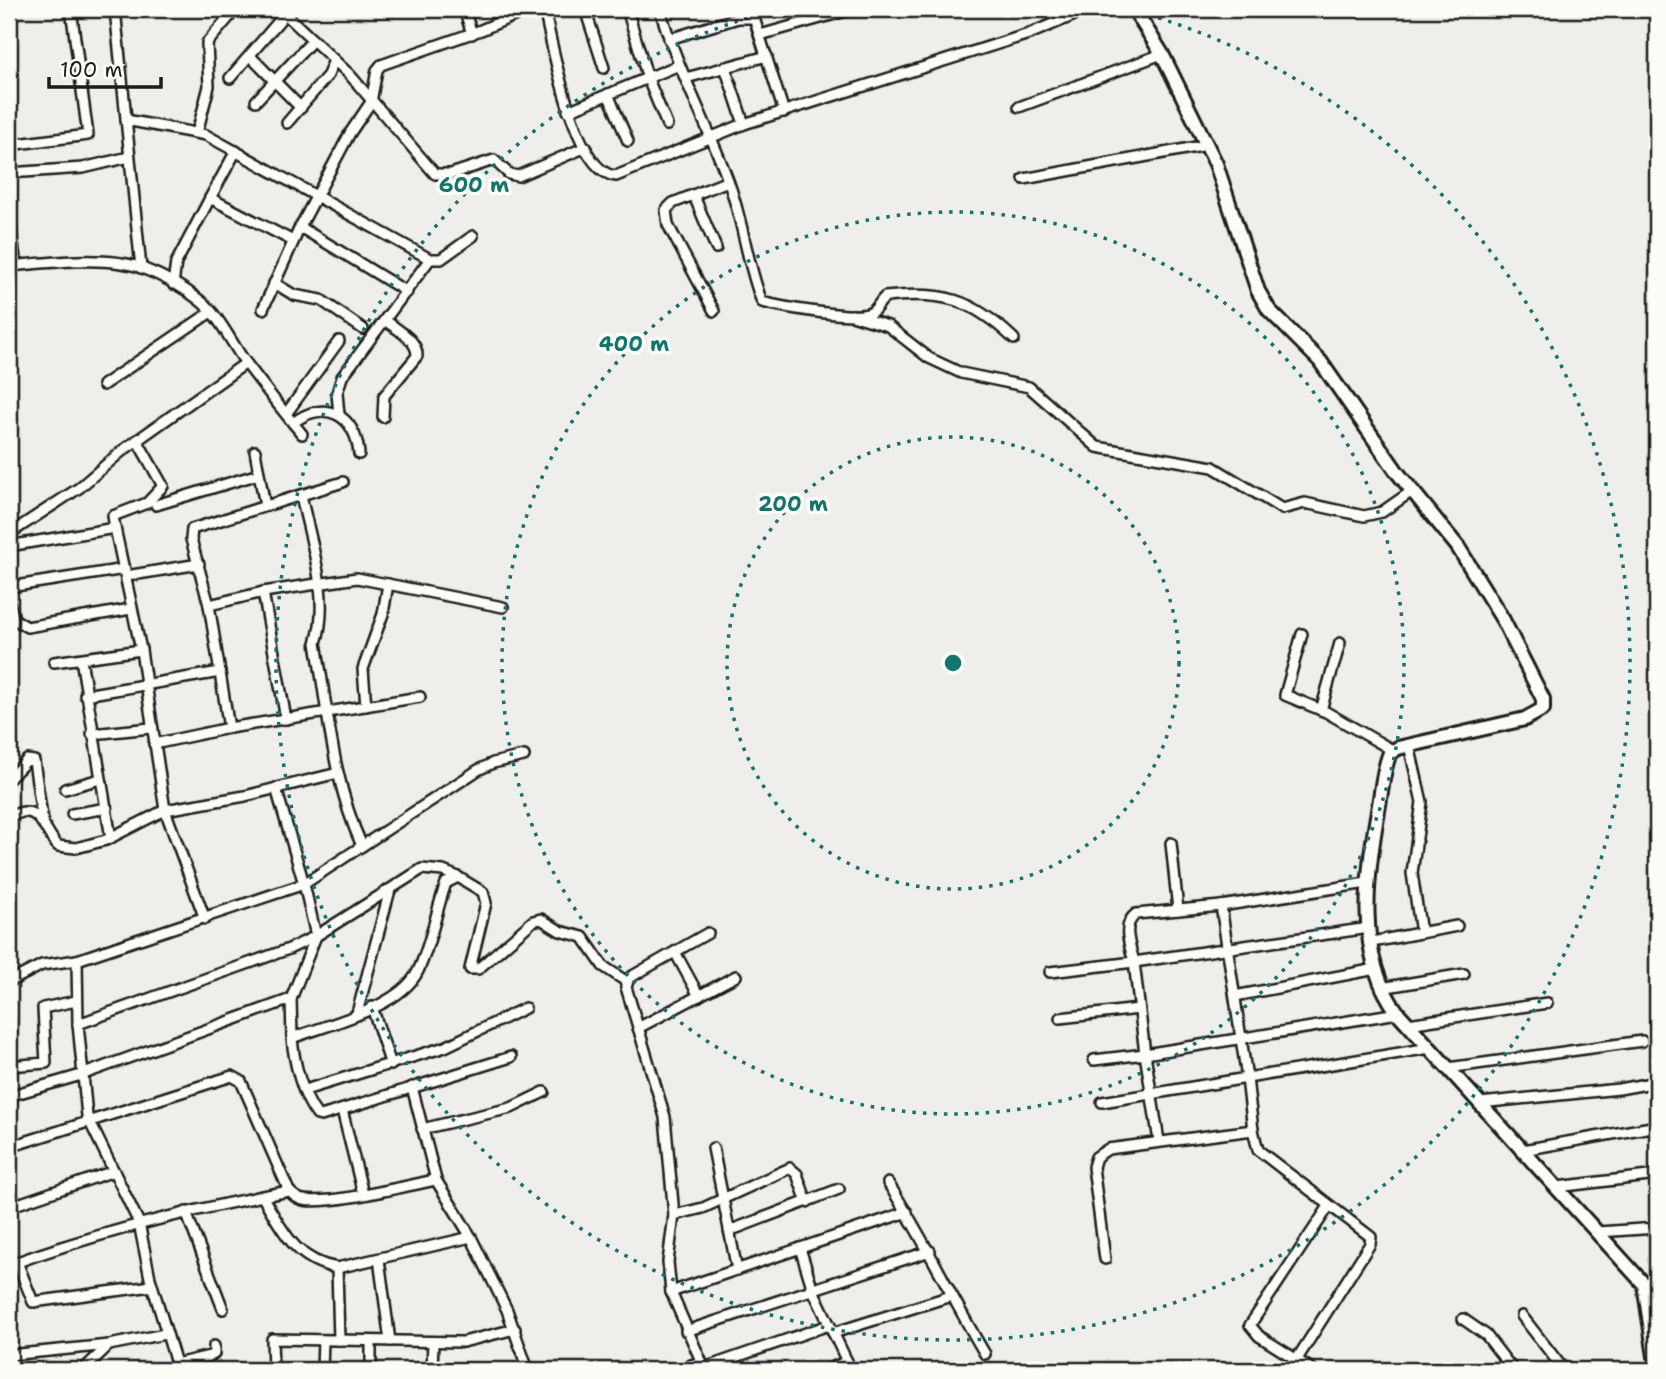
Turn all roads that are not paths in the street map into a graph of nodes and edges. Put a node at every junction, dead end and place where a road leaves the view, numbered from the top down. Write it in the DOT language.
graph roads {
  1 [pos="71,9"];
  2 [pos="116,9"];
  3 [pos="236,9"];
  4 [pos="464,9"];
  5 [pos="530,9"];
  6 [pos="544,9"];
  7 [pos="585,9"];
  8 [pos="627,9"];
  9 [pos="660,9"];
  10 [pos="853,9"];
  11 [pos="1089,9"];
  12 [pos="1134,9"];
  13 [pos="283,11"];
  14 [pos="472,34"];
  15 [pos="760,35"];
  16 [pos="669,39"];
  17 [pos="313,40"];
  18 [pos="1162,54"];
  19 [pos="250,56"];
  20 [pos="767,56"];
  21 [pos="334,60"];
  22 [pos="679,65"];
  23 [pos="725,67"];
  24 [pos="604,68"];
  25 [pos="230,78"];
  26 [pos="685,78"];
  27 [pos="648,79"];
  28 [pos="274,83"];
  29 [pos="608,94"];
  30 [pos="256,101"];
  31 [pos="371,102"];
  32 [pos="1019,107"];
  33 [pos="301,108"];
  34 [pos="568,111"];
  35 [pos="784,112"];
  36 [pos="126,120"];
  37 [pos="287,123"];
  38 [pos="744,124"];
  39 [pos="667,125"];
  40 [pos="197,133"];
  41 [pos="711,138"];
  42 [pos="628,141"];
  43 [pos="9,145"];
  44 [pos="1207,145"];
  45 [pos="586,147"];
  46 [pos="236,150"];
  47 [pos="130,157"];
  48 [pos="9,173"];
  49 [pos="1024,179"];
  50 [pos="728,181"];
  51 [pos="319,195"];
  52 [pos="694,196"];
  53 [pos="210,198"];
  54 [pos="9,216"];
  55 [pos="300,227"];
  56 [pos="473,236"];
  57 [pos="293,241"];
  58 [pos="716,248"];
  59 [pos="430,259"];
  60 [pos="12,266"];
  61 [pos="141,268"];
  62 [pos="275,283"];
  63 [pos="173,284"];
  64 [pos="407,292"];
  65 [pos="263,309"];
  66 [pos="714,311"];
  67 [pos="211,312"];
  68 [pos="852,315"];
  69 [pos="386,320"];
  70 [pos="363,329"];
  71 [pos="1014,339"];
  72 [pos="339,341"];
  73 [pos="246,363"];
  74 [pos="103,385"];
  75 [pos="286,414"];
  76 [pos="339,415"];
  77 [pos="383,417"];
  78 [pos="293,423"];
  79 [pos="302,434"];
  80 [pos="136,440"];
  81 [pos="255,451"];
  82 [pos="359,454"];
  83 [pos="259,474"];
  84 [pos="343,482"];
  85 [pos="1412,491"];
  86 [pos="301,495"];
  87 [pos="156,505"];
  88 [pos="265,506"];
  89 [pos="115,528"];
  90 [pos="9,534"];
  91 [pos="9,546"];
  92 [pos="200,564"];
  93 [pos="125,572"];
  94 [pos="319,583"];
  95 [pos="388,584"];
  96 [pos="9,587"];
  97 [pos="262,592"];
  98 [pos="9,602"];
  99 [pos="209,605"];
  100 [pos="503,607"];
  101 [pos="131,609"];
  102 [pos="1302,634"];
  103 [pos="1340,643"];
  104 [pos="141,650"];
  105 [pos="81,659"];
  106 [pos="54,663"];
  107 [pos="220,672"];
  108 [pos="146,687"];
  109 [pos="85,695"];
  110 [pos="420,697"];
  111 [pos="366,706"];
  112 [pos="1321,710"];
  113 [pos="328,713"];
  114 [pos="286,719"];
  115 [pos="151,728"];
  116 [pos="229,728"];
  117 [pos="92,734"];
  118 [pos="154,744"];
  119 [pos="1409,745"];
  120 [pos="1394,751"];
  121 [pos="524,756"];
  122 [pos="338,773"];
  123 [pos="9,779"];
  124 [pos="100,779"];
  125 [pos="276,788"];
  126 [pos="65,789"];
  127 [pos="107,808"];
  128 [pos="165,810"];
  129 [pos="72,814"];
  130 [pos="9,817"];
  131 [pos="43,823"];
  132 [pos="111,838"];
  133 [pos="1171,843"];
  134 [pos="362,846"];
  135 [pos="458,877"];
  136 [pos="1367,883"];
  137 [pos="304,884"];
  138 [pos="390,890"];
  139 [pos="1221,905"];
  140 [pos="1178,910"];
  141 [pos="205,919"];
  142 [pos="1457,926"];
  143 [pos="1370,928"];
  144 [pos="708,933"];
  145 [pos="1421,933"];
  146 [pos="316,936"];
  147 [pos="1372,942"];
  148 [pos="1227,949"];
  149 [pos="675,952"];
  150 [pos="77,960"];
  151 [pos="1133,962"];
  152 [pos="1376,969"];
  153 [pos="1050,972"];
  154 [pos="1464,974"];
  155 [pos="736,976"];
  156 [pos="9,982"];
  157 [pos="627,982"];
  158 [pos="1381,988"];
  159 [pos="699,996"];
  160 [pos="1235,996"];
  161 [pos="291,999"];
  162 [pos="76,1001"];
  163 [pos="1546,1003"];
  164 [pos="372,1007"];
  165 [pos="525,1008"];
  166 [pos="1139,1009"];
  167 [pos="357,1013"];
  168 [pos="1398,1013"];
  169 [pos="9,1018"];
  170 [pos="1060,1018"];
  171 [pos="78,1024"];
  172 [pos="1408,1024"];
  173 [pos="638,1028"];
  174 [pos="1241,1037"];
  175 [pos="292,1038"];
  176 [pos="1642,1041"];
  177 [pos="1430,1048"];
  178 [pos="1144,1054"];
  179 [pos="511,1057"];
  180 [pos="1094,1060"];
  181 [pos="10,1065"];
  182 [pos="391,1065"];
  183 [pos="1448,1068"];
  184 [pos="81,1075"];
  185 [pos="1247,1078"];
  186 [pos="1657,1082"];
  187 [pos="412,1087"];
  188 [pos="305,1090"];
  189 [pos="544,1093"];
  190 [pos="1151,1095"];
  191 [pos="9,1096"];
  192 [pos="1102,1102"];
  193 [pos="1480,1103"];
  194 [pos="342,1110"];
  195 [pos="90,1122"];
  196 [pos="1657,1126"];
  197 [pos="422,1129"];
  198 [pos="1253,1130"];
  199 [pos="1159,1141"];
  200 [pos="9,1147"];
  201 [pos="713,1148"];
  202 [pos="1523,1150"];
  203 [pos="114,1171"];
  204 [pos="1657,1175"];
  205 [pos="436,1180"];
  206 [pos="888,1183"];
  207 [pos="1557,1187"];
  208 [pos="839,1189"];
  209 [pos="289,1191"];
  210 [pos="363,1194"];
  211 [pos="262,1196"];
  212 [pos="722,1197"];
  213 [pos="807,1202"];
  214 [pos="1329,1206"];
  215 [pos="9,1207"];
  216 [pos="186,1212"];
  217 [pos="907,1212"];
  218 [pos="674,1215"];
  219 [pos="139,1223"];
  220 [pos="1657,1228"];
  221 [pos="729,1231"];
  222 [pos="1598,1232"];
  223 [pos="471,1237"];
  224 [pos="800,1248"];
  225 [pos="930,1251"];
  226 [pos="379,1259"];
  227 [pos="1105,1259"];
  228 [pos="13,1263"];
  229 [pos="337,1268"];
  230 [pos="737,1269"];
  231 [pos="1651,1283"];
  232 [pos="152,1286"];
  233 [pos="813,1290"];
  234 [pos="671,1292"];
  235 [pos="951,1296"];
  236 [pos="223,1309"];
  237 [pos="1522,1316"];
  238 [pos="1463,1319"];
  239 [pos="515,1329"];
  240 [pos="831,1329"];
  241 [pos="686,1331"];
  242 [pos="1655,1332"];
  243 [pos="165,1334"];
  244 [pos="323,1340"];
  245 [pos="339,1340"];
  246 [pos="371,1341"];
  247 [pos="390,1341"];
  248 [pos="433,1342"];
  249 [pos="109,1345"];
  250 [pos="214,1346"];
  251 [pos="985,1354"];
  252 [pos="9,1355"];
  253 [pos="1298,1359"];
  254 [pos="849,1366"];
  255 [pos="177,1367"];
  256 [pos="704,1367"];
  257 [pos="83,1370"];
  258 [pos="273,1370"];
  259 [pos="322,1370"];
  260 [pos="371,1370"];
  261 [pos="432,1370"];
  262 [pos="527,1370"];
  263 [pos="675,1370"];
  264 [pos="827,1370"];
  265 [pos="1290,1370"];
  266 [pos="1313,1370"];
  267 [pos="1514,1370"];
  268 [pos="1564,1370"];
  269 [pos="1657,1370"];
  1 -- 43 [label="street"];
  2 -- 36 [label="street"];
  3 -- 40 [label="street"];
  4 -- 14 [label="street"];
  5 -- 14 [label="street"];
  6 -- 34 [label="street"];
  7 -- 24 [label="street"];
  8 -- 27 [label="street"];
  9 -- 16 [label="street"];
  10 -- 15 [label="street"];
  11 -- 35 [label="street"];
  12 -- 18 [label="street"];
  13 -- 17 [label="street"];
  13 -- 19 [label="street"];
  14 -- 31 [label="street"];
  15 -- 16 [label="street"];
  15 -- 20 [label="street"];
  16 -- 22 [label="street"];
  17 -- 21 [label="street"];
  17 -- 28 [label="street"];
  18 -- 32 [label="street"];
  18 -- 44 [label="street"];
  19 -- 25 [label="street"];
  19 -- 28 [label="street"];
  20 -- 23 [label="street"];
  20 -- 35 [label="street"];
  21 -- 31 [label="street"];
  21 -- 33 [label="street"];
  22 -- 26 [label="street"];
  22 -- 27 [label="street"];
  23 -- 26 [label="street"];
  23 -- 38 [label="street"];
  26 -- 41 [label="street"];
  27 -- 29 [label="street"];
  27 -- 39 [label="street"];
  28 -- 30 [label="street"];
  28 -- 33 [label="street"];
  29 -- 34 [label="street"];
  29 -- 42 [label="street"];
  31 -- 45 [label="street"];
  31 -- 51 [label="street"];
  33 -- 37 [label="street"];
  34 -- 45 [label="street"];
  35 -- 38 [label="street"];
  36 -- 40 [label="street"];
  36 -- 47 [label="street"];
  38 -- 41 [label="street"];
  40 -- 46 [label="street"];
  41 -- 45 [label="street"];
  41 -- 50 [label="street"];
  44 -- 49 [label="street"];
  44 -- 85 [label="street"];
  46 -- 51 [label="street"];
  46 -- 53 [label="street"];
  47 -- 48 [label="street"];
  47 -- 61 [label="street"];
  50 -- 52 [label="street"];
  50 -- 68 [label="street"];
  51 -- 55 [label="street"];
  51 -- 59 [label="street"];
  52 -- 58 [label="street"];
  52 -- 66 [label="street"];
  53 -- 57 [label="street"];
  53 -- 63 [label="street"];
  54 -- 60 [label="street"];
  55 -- 57 [label="street"];
  55 -- 64 [label="street"];
  56 -- 59 [label="street"];
  57 -- 62 [label="street"];
  59 -- 64 [label="street"];
  60 -- 61 [label="street"];
  61 -- 63 [label="street"];
  62 -- 65 [label="street"];
  62 -- 70 [label="street"];
  63 -- 67 [label="street"];
  64 -- 69 [label="street"];
  67 -- 73 [label="street"];
  67 -- 74 [label="street"];
  68 -- 71 [label="street"];
  68 -- 85 [label="street"];
  69 -- 76 [label="street"];
  69 -- 77 [label="street"];
  72 -- 75 [label="street"];
  73 -- 75 [label="street"];
  73 -- 80 [label="street"];
  75 -- 78 [label="street"];
  76 -- 78 [label="street"];
  76 -- 82 [label="street"];
  78 -- 79 [label="street"];
  80 -- 89 [label="street"];
  80 -- 90 [label="street"];
  81 -- 83 [label="street"];
  83 -- 87 [label="street"];
  83 -- 88 [label="street"];
  84 -- 86 [label="street"];
  85 -- 119 [label="street"];
  86 -- 88 [label="street"];
  86 -- 94 [label="street"];
  88 -- 92 [label="street"];
  89 -- 91 [label="street"];
  89 -- 93 [label="street"];
  92 -- 93 [label="street"];
  92 -- 99 [label="street"];
  93 -- 96 [label="street"];
  93 -- 101 [label="street"];
  94 -- 95 [label="street"];
  94 -- 97 [label="street"];
  94 -- 113 [label="street"];
  95 -- 100 [label="street"];
  95 -- 111 [label="street"];
  97 -- 99 [label="street"];
  97 -- 114 [label="street"];
  98 -- 101 [label="street"];
  99 -- 107 [label="street"];
  101 -- 104 [label="street"];
  102 -- 112 [label="street"];
  103 -- 112 [label="street"];
  104 -- 105 [label="street"];
  104 -- 108 [label="street"];
  105 -- 106 [label="street"];
  105 -- 109 [label="street"];
  107 -- 108 [label="street"];
  107 -- 116 [label="street"];
  108 -- 109 [label="street"];
  108 -- 115 [label="street"];
  109 -- 117 [label="street"];
  110 -- 111 [label="street"];
  111 -- 113 [label="street"];
  112 -- 120 [label="street"];
  113 -- 114 [label="street"];
  113 -- 122 [label="street"];
  114 -- 116 [label="street"];
  115 -- 117 [label="street"];
  115 -- 118 [label="street"];
  116 -- 118 [label="street"];
  117 -- 124 [label="street"];
  118 -- 128 [label="street"];
  119 -- 120 [label="street"];
  119 -- 145 [label="street"];
  120 -- 136 [label="street"];
  121 -- 134 [label="street"];
  122 -- 125 [label="street"];
  122 -- 134 [label="street"];
  123 -- 131 [label="street"];
  124 -- 126 [label="street"];
  124 -- 127 [label="street"];
  125 -- 128 [label="street"];
  125 -- 137 [label="street"];
  127 -- 129 [label="street"];
  127 -- 132 [label="street"];
  128 -- 132 [label="street"];
  128 -- 141 [label="street"];
  130 -- 131 [label="street"];
  131 -- 132 [label="street"];
  133 -- 140 [label="street"];
  134 -- 137 [label="street"];
  135 -- 138 [label="street"];
  135 -- 157 [label="street"];
  135 -- 164 [label="street"];
  136 -- 139 [label="street"];
  136 -- 143 [label="street"];
  137 -- 141 [label="street"];
  137 -- 146 [label="street"];
  138 -- 146 [label="street"];
  138 -- 167 [label="street"];
  139 -- 140 [label="street"];
  139 -- 148 [label="street"];
  140 -- 151 [label="street"];
  141 -- 150 [label="street"];
  142 -- 145 [label="street"];
  143 -- 147 [label="street"];
  143 -- 148 [label="street"];
  144 -- 149 [label="street"];
  145 -- 147 [label="street"];
  146 -- 161 [label="street"];
  146 -- 171 [label="street"];
  147 -- 152 [label="street"];
  148 -- 151 [label="street"];
  148 -- 160 [label="street"];
  149 -- 157 [label="street"];
  149 -- 159 [label="street"];
  150 -- 156 [label="street"];
  150 -- 162 [label="street"];
  151 -- 153 [label="street"];
  151 -- 166 [label="street"];
  152 -- 158 [label="street"];
  152 -- 160 [label="street"];
  154 -- 158 [label="street"];
  155 -- 159 [label="street"];
  157 -- 173 [label="street"];
  158 -- 168 [label="street"];
  159 -- 173 [label="street"];
  160 -- 174 [label="street"];
  161 -- 175 [label="street"];
  161 -- 184 [label="street"];
  162 -- 171 [label="street"];
  162 -- 181 [label="street"];
  163 -- 172 [label="street"];
  164 -- 167 [label="street"];
  164 -- 182 [label="street"];
  165 -- 182 [label="street"];
  166 -- 170 [label="street"];
  166 -- 178 [label="street"];
  167 -- 175 [label="street"];
  168 -- 172 [label="street"];
  168 -- 174 [label="street"];
  169 -- 181 [label="street"];
  171 -- 184 [label="street"];
  172 -- 177 [label="street"];
  173 -- 218 [label="street"];
  174 -- 178 [label="street"];
  174 -- 185 [label="street"];
  175 -- 188 [label="street"];
  176 -- 183 [label="street"];
  177 -- 183 [label="street"];
  177 -- 185 [label="street"];
  178 -- 180 [label="street"];
  178 -- 190 [label="street"];
  179 -- 187 [label="street"];
  182 -- 188 [label="street"];
  183 -- 193 [label="street"];
  184 -- 191 [label="street"];
  184 -- 195 [label="street"];
  185 -- 190 [label="street"];
  185 -- 198 [label="street"];
  186 -- 193 [label="street"];
  187 -- 194 [label="street"];
  187 -- 197 [label="street"];
  188 -- 194 [label="street"];
  189 -- 197 [label="street"];
  190 -- 192 [label="street"];
  190 -- 199 [label="street"];
  193 -- 202 [label="street"];
  194 -- 210 [label="street"];
  195 -- 200 [label="street"];
  195 -- 203 [label="street"];
  195 -- 209 [label="street"];
  196 -- 202 [label="street"];
  197 -- 205 [label="street"];
  198 -- 199 [label="street"];
  198 -- 214 [label="street"];
  199 -- 227 [label="street"];
  201 -- 212 [label="street"];
  202 -- 207 [label="street"];
  203 -- 215 [label="street"];
  203 -- 219 [label="street"];
  204 -- 207 [label="street"];
  205 -- 210 [label="street"];
  205 -- 223 [label="street"];
  206 -- 217 [label="street"];
  207 -- 222 [label="street"];
  208 -- 213 [label="street"];
  209 -- 210 [label="street"];
  209 -- 211 [label="street"];
  211 -- 216 [label="street"];
  211 -- 229 [label="street"];
  212 -- 213 [label="street"];
  212 -- 218 [label="street"];
  212 -- 221 [label="street"];
  213 -- 221 [label="street"];
  214 -- 253 [label="street"];
  214 -- 253 [label="street"];
  216 -- 219 [label="street"];
  216 -- 236 [label="street"];
  217 -- 224 [label="street"];
  217 -- 225 [label="street"];
  218 -- 234 [label="street"];
  219 -- 228 [label="street"];
  219 -- 232 [label="street"];
  220 -- 222 [label="street"];
  221 -- 230 [label="street"];
  222 -- 231 [label="street"];
  223 -- 226 [label="street"];
  223 -- 239 [label="street"];
  224 -- 230 [label="street"];
  224 -- 233 [label="street"];
  225 -- 233 [label="street"];
  225 -- 235 [label="street"];
  226 -- 229 [label="street"];
  226 -- 247 [label="street"];
  228 -- 232 [label="street"];
  229 -- 245 [label="street"];
  230 -- 234 [label="street"];
  231 -- 242 [label="street"];
  232 -- 243 [label="street"];
  233 -- 240 [label="street"];
  233 -- 241 [label="street"];
  234 -- 241 [label="street"];
  235 -- 240 [label="street"];
  235 -- 251 [label="street"];
  237 -- 268 [label="street"];
  238 -- 267 [label="street"];
  239 -- 248 [label="street"];
  239 -- 262 [label="street"];
  240 -- 254 [label="street"];
  240 -- 256 [label="street"];
  241 -- 256 [label="street"];
  242 -- 269 [label="street"];
  243 -- 249 [label="street"];
  243 -- 255 [label="street"];
  244 -- 245 [label="street"];
  244 -- 258 [label="street"];
  244 -- 259 [label="street"];
  245 -- 246 [label="street"];
  246 -- 247 [label="street"];
  246 -- 260 [label="street"];
  247 -- 248 [label="street"];
  248 -- 261 [label="street"];
  249 -- 252 [label="street"];
  249 -- 257 [label="street"];
  250 -- 255 [label="street"];
  253 -- 265 [label="street"];
  253 -- 266 [label="street"];
  254 -- 264 [label="street"];
  256 -- 263 [label="street"];
}
